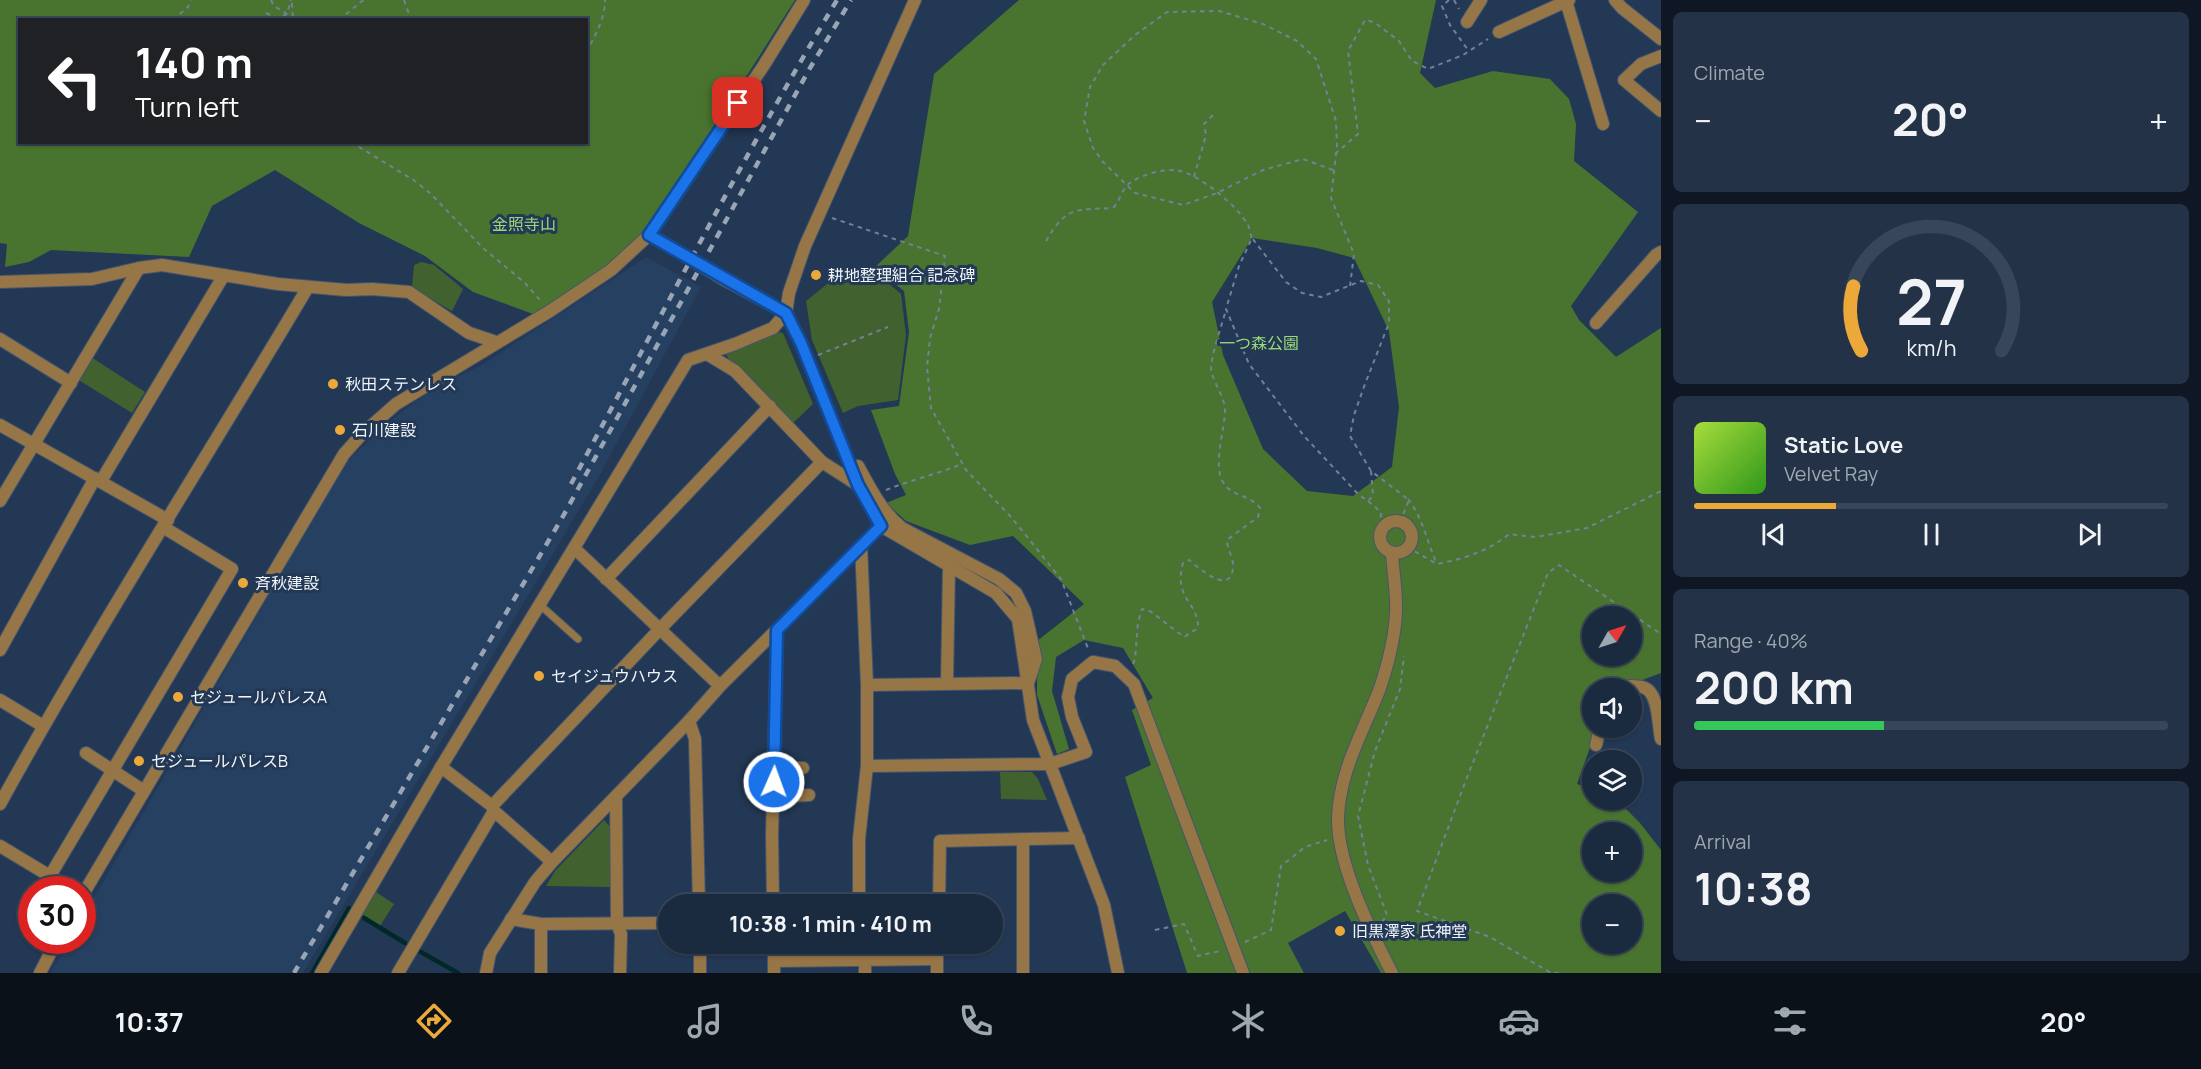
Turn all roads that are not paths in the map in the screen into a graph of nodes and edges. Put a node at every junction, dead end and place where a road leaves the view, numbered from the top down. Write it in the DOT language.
graph roads {
  1 [pos="804,0"];
  2 [pos="915,0"];
  3 [pos="1481,0"];
  4 [pos="1615,0"];
  5 [pos="1568,1"];
  6 [pos="1467,22"];
  7 [pos="1499,32"];
  8 [pos="1661,39"];
  9 [pos="1661,56"];
  10 [pos="1661,111"];
  11 [pos="1603,124"];
  12 [pos="654,238"];
  13 [pos="1661,252"];
  14 [pos="139,268"];
  15 [pos="224,275"];
  16 [pos="0,282"];
  17 [pos="308,287"];
  18 [pos="786,313"];
  19 [pos="1596,323"];
  20 [pos="0,339"];
  21 [pos="496,342"];
  22 [pos="707,354"];
  23 [pos="71,383"];
  24 [pos="770,406"];
  25 [pos="0,425"];
  26 [pos="839,438"];
  27 [pos="34,444"];
  28 [pos="822,462"];
  29 [pos="98,480"];
  30 [pos="858,485"];
  31 [pos="0,501"];
  32 [pos="165,523"];
  33 [pos="881,526"];
  34 [pos="861,545"];
  35 [pos="574,548"];
  36 [pos="1392,553"];
  37 [pos="949,566"];
  38 [pos="606,579"];
  39 [pos="539,604"];
  40 [pos="659,630"];
  41 [pos="777,630"];
  42 [pos="578,639"];
  43 [pos="0,650"];
  44 [pos="1028,683"];
  45 [pos="947,684"];
  46 [pos="867,685"];
  47 [pos="720,686"];
  48 [pos="1642,687"];
  49 [pos="0,700"];
  50 [pos="689,721"];
  51 [pos="43,726"];
  52 [pos="1598,738"];
  53 [pos="1661,739"];
  54 [pos="1596,745"];
  55 [pos="86,753"];
  56 [pos="1050,764"];
  57 [pos="867,766"];
  58 [pos="441,767"];
  59 [pos="774,768"];
  60 [pos="803,768"];
  61 [pos="112,770"];
  62 [pos="144,791"];
  63 [pos="809,795"];
  64 [pos="616,797"];
  65 [pos="773,797"];
  66 [pos="0,804"];
  67 [pos="493,808"];
  68 [pos="1078,838"];
  69 [pos="1023,840"];
  70 [pos="0,846"];
  71 [pos="552,862"];
  72 [pos="50,876"];
  73 [pos="94,876"];
  74 [pos="699,894"];
  75 [pos="773,894"];
  76 [pos="859,894"];
  77 [pos="939,894"];
  78 [pos="511,919"];
  79 [pos="617,923"];
  80 [pos="658,923"];
  81 [pos="541,924"];
  82 [pos="50,954"];
  83 [pos="700,954"];
  84 [pos="937,954"];
  85 [pos="937,959"];
  86 [pos="774,967"];
  87 [pos="865,967"];
  88 [pos="40,973"];
  89 [pos="321,973"];
  90 [pos="398,973"];
  91 [pos="486,973"];
  92 [pos="541,973"];
  93 [pos="620,973"];
  94 [pos="700,973"];
  95 [pos="937,973"];
  96 [pos="1023,973"];
  97 [pos="1118,973"];
  98 [pos="1243,973"];
  99 [pos="1392,973"];
  1 -- 12 [label="street"];
  2 -- 18 [label="street"];
  3 -- 6 [label="street"];
  4 -- 8 [label="street"];
  5 -- 7 [label="street"];
  5 -- 11 [label="street"];
  9 -- 10 [label="street"];
  12 -- 18 [label="street, bridge"];
  12 -- 21 [label="street"];
  13 -- 19 [label="street"];
  14 -- 15 [label="street"];
  14 -- 16 [label="street"];
  14 -- 23 [label="street"];
  15 -- 17 [label="street"];
  15 -- 29 [label="street"];
  17 -- 21 [label="street"];
  17 -- 32 [label="street"];
  18 -- 22 [label="street"];
  18 -- 26 [label="street"];
  20 -- 23 [label="street"];
  21 -- 62 [label="street"];
  22 -- 24 [label="street"];
  22 -- 35 [label="street"];
  23 -- 27 [label="street"];
  24 -- 28 [label="street"];
  24 -- 38 [label="street"];
  25 -- 27 [label="street"];
  26 -- 30 [label="street"];
  26 -- 44 [label="street"];
  27 -- 29 [label="street"];
  27 -- 31 [label="street"];
  28 -- 30 [label="street"];
  28 -- 40 [label="street"];
  29 -- 32 [label="street"];
  29 -- 43 [label="street"];
  30 -- 33 [label="street"];
  32 -- 51 [label="street"];
  32 -- 61 [label="street"];
  33 -- 34 [label="street"];
  33 -- 37 [label="street"];
  34 -- 41 [label="street"];
  34 -- 46 [label="street"];
  35 -- 38 [label="street"];
  35 -- 39 [label="street"];
  36 -- 36 [label="street"];
  36 -- 99 [label="street"];
  37 -- 44 [label="street"];
  37 -- 45 [label="street"];
  38 -- 40 [label="street"];
  39 -- 42 [label="lane"];
  39 -- 58 [label="street"];
  40 -- 47 [label="street"];
  40 -- 67 [label="street"];
  41 -- 47 [label="street"];
  41 -- 59 [label="street"];
  44 -- 45 [label="street"];
  44 -- 56 [label="street"];
  45 -- 46 [label="street"];
  46 -- 57 [label="street"];
  47 -- 50 [label="street"];
  48 -- 53 [label="street"];
  49 -- 51 [label="street"];
  50 -- 64 [label="street"];
  50 -- 74 [label="street"];
  51 -- 66 [label="street"];
  52 -- 54 [label="street"];
  55 -- 61 [label="street"];
  56 -- 57 [label="street"];
  56 -- 68 [label="street"];
  56 -- 98 [label="street"];
  57 -- 76 [label="street"];
  58 -- 67 [label="street"];
  58 -- 89 [label="street"];
  59 -- 60 [label="street"];
  59 -- 65 [label="street"];
  61 -- 62 [label="street"];
  61 -- 72 [label="street"];
  62 -- 73 [label="street"];
  63 -- 65 [label="street"];
  64 -- 71 [label="street"];
  64 -- 79 [label="street"];
  65 -- 75 [label="street"];
  67 -- 71 [label="street"];
  67 -- 90 [label="street"];
  68 -- 69 [label="street"];
  68 -- 97 [label="street"];
  69 -- 77 [label="street"];
  69 -- 96 [label="street"];
  70 -- 72 [label="street"];
  71 -- 78 [label="street"];
  78 -- 81 [label="street"];
  78 -- 91 [label="street"];
  79 -- 80 [label="street"];
  79 -- 81 [label="street"];
  79 -- 93 [label="street"];
  81 -- 92 [label="street"];
  82 -- 88 [label="street"];
  83 -- 94 [label="street"];
  84 -- 85 [label="street"];
  85 -- 87 [label="street"];
  85 -- 95 [label="street"];
  86 -- 87 [label="street"];
}
